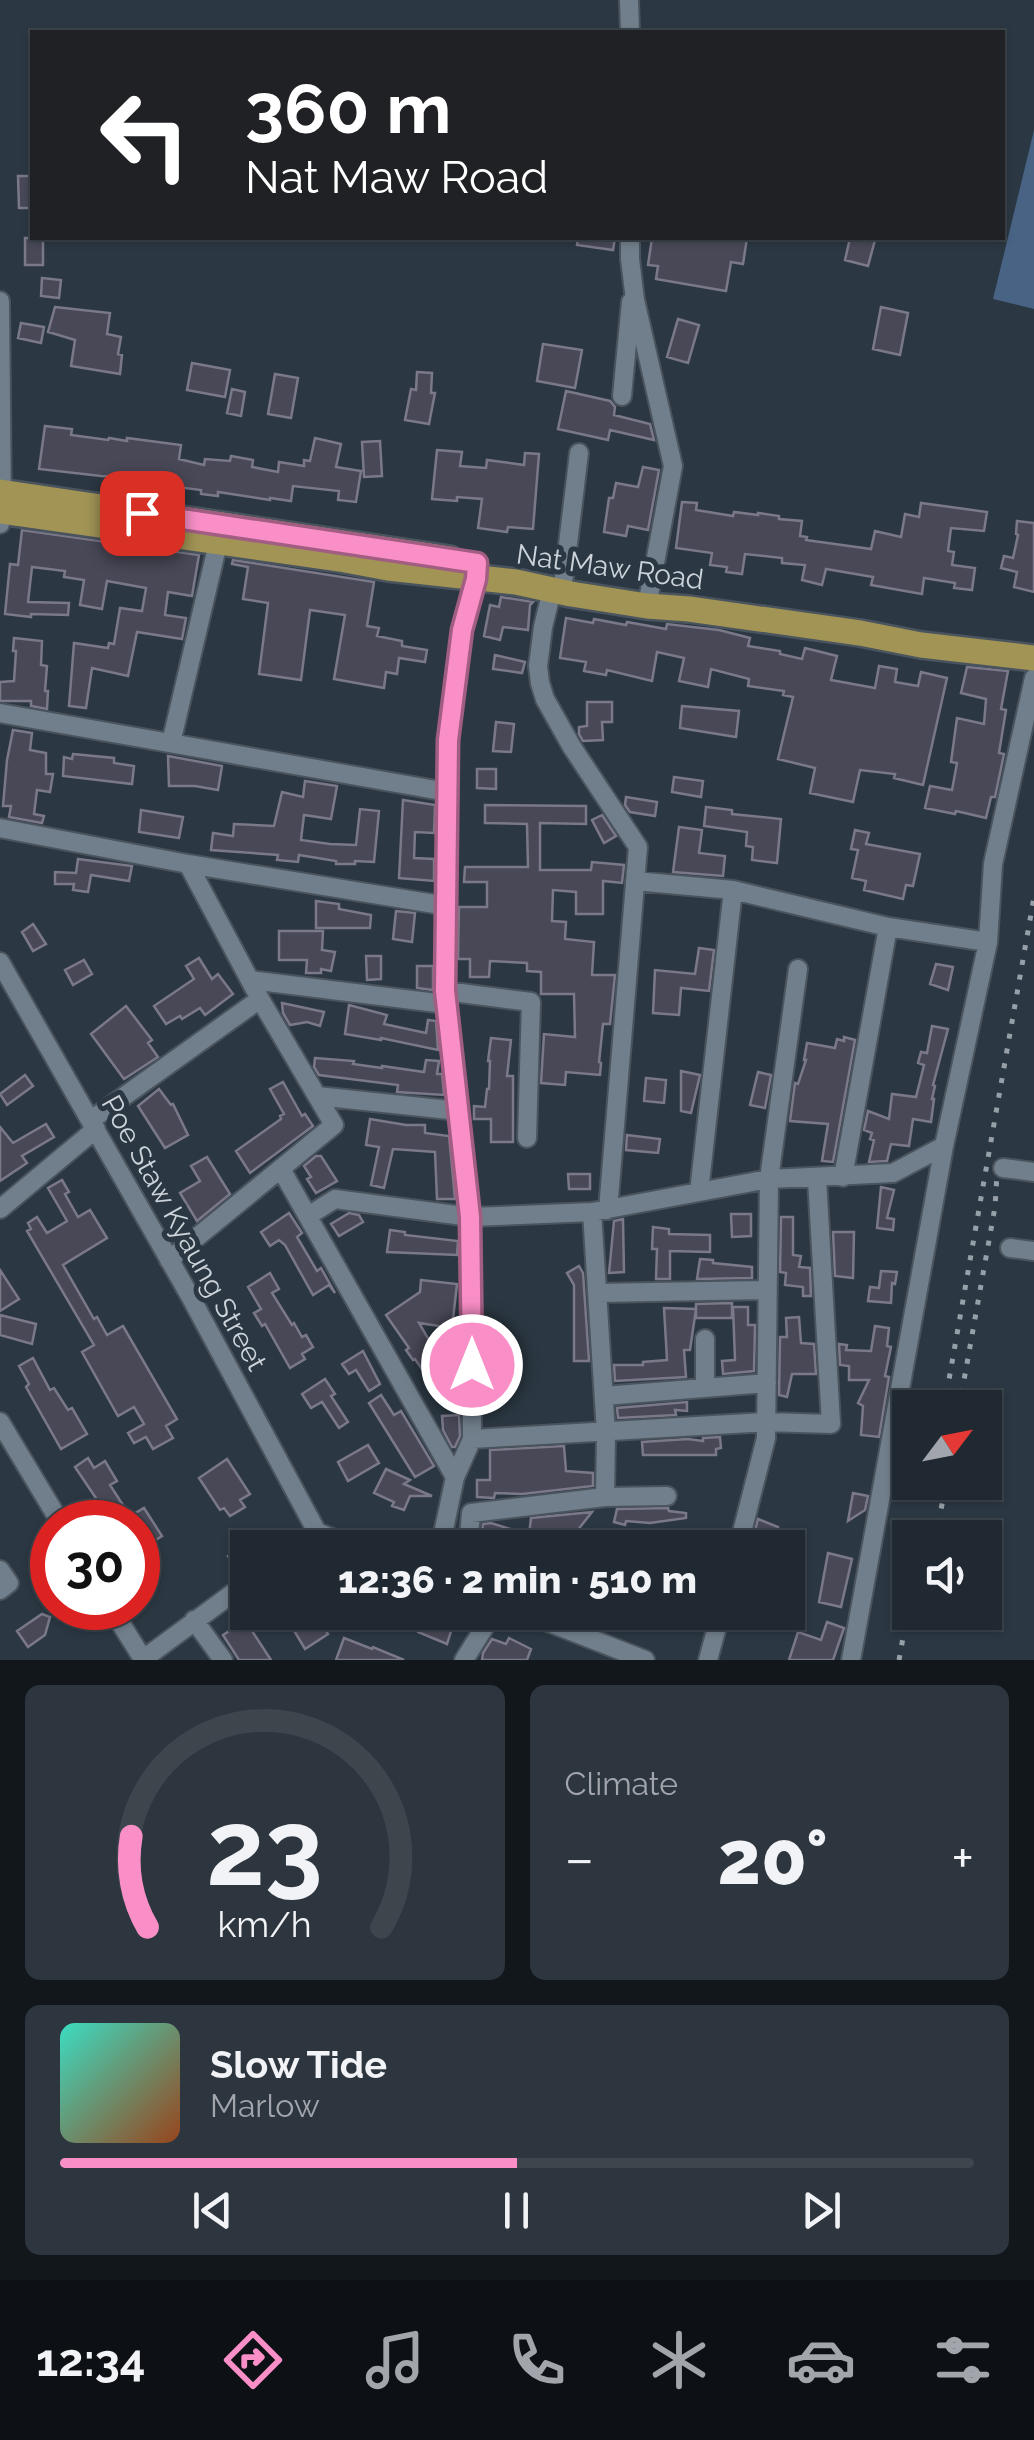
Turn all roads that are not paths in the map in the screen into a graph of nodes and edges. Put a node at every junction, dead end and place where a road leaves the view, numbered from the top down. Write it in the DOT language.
graph roads {
  1 [pos="629,0"];
  2 [pos="630,30"];
  3 [pos="630,240"];
  4 [pos="633,282"];
  5 [pos="0,301"];
  6 [pos="622,396"];
  7 [pos="579,453"];
  8 [pos="1,506"];
  9 [pos="218,543"];
  10 [pos="477,571"];
  11 [pos="558,584"];
  12 [pos="649,598"];
  13 [pos="1034,642"];
  14 [pos="1034,658"];
  15 [pos="1034,678"];
  16 [pos="0,713"];
  17 [pos="171,743"];
  18 [pos="448,792"];
  19 [pos="0,828"];
  20 [pos="188,864"];
  21 [pos="634,882"];
  22 [pos="733,890"];
  23 [pos="446,906"];
  24 [pos="888,927"];
  25 [pos="988,942"];
  26 [pos="0,962"];
  27 [pos="798,969"];
  28 [pos="250,980"];
  29 [pos="15,991"];
  30 [pos="445,998"];
  31 [pos="260,1000"];
  32 [pos="0,1003"];
  33 [pos="316,1096"];
  34 [pos="459,1111"];
  35 [pos="94,1124"];
  36 [pos="527,1138"];
  37 [pos="944,1146"];
  38 [pos="1003,1168"];
  39 [pos="281,1169"];
  40 [pos="1034,1172"];
  41 [pos="843,1177"];
  42 [pos="817,1178"];
  43 [pos="769,1179"];
  44 [pos="700,1192"];
  45 [pos="0,1209"];
  46 [pos="600,1211"];
  47 [pos="308,1216"];
  48 [pos="470,1217"];
  49 [pos="1010,1248"];
  50 [pos="1034,1251"];
  51 [pos="169,1260"];
  52 [pos="767,1290"];
  53 [pos="597,1293"];
  54 [pos="705,1338"];
  55 [pos="767,1383"];
  56 [pos="705,1388"];
  57 [pos="604,1396"];
  58 [pos="0,1422"];
  59 [pos="766,1422"];
  60 [pos="606,1433"];
  61 [pos="472,1439"];
  62 [pos="456,1477"];
  63 [pos="667,1496"];
  64 [pos="605,1497"];
  65 [pos="47,1500"];
  66 [pos="316,1530"];
  67 [pos="444,1530"];
  68 [pos="470,1530"];
  69 [pos="743,1530"];
  70 [pos="0,1570"];
  71 [pos="0,1590"];
  72 [pos="230,1595"];
  73 [pos="194,1620"];
  74 [pos="125,1630"];
  75 [pos="483,1630"];
  76 [pos="568,1630"];
  77 [pos="716,1630"];
  78 [pos="142,1660"];
  79 [pos="223,1660"];
  80 [pos="464,1660"];
  81 [pos="646,1660"];
  82 [pos="708,1660"];
  83 [pos="851,1660"];
  1 -- 2 [label="street"];
  3 -- 4 [label="street"];
  4 -- 6 [label="street"];
  4 -- 12 [label="street"];
  5 -- 8 [label="street"];
  7 -- 11 [label="street"];
  8 -- 9 [label="main road, Nat Maw Road"];
  8 -- 10 [label="main road, Nat Maw Road"];
  9 -- 10 [label="main road, Nat Maw Road"];
  9 -- 17 [label="street"];
  10 -- 11 [label="main road, Nat Maw Road"];
  10 -- 18 [label="street"];
  11 -- 12 [label="main road, Nat Maw Road"];
  11 -- 21 [label="street"];
  12 -- 13 [label="main road, Nat Maw Road"];
  12 -- 14 [label="main road, Nat Maw Road"];
  15 -- 25 [label="street"];
  16 -- 17 [label="street"];
  17 -- 18 [label="street"];
  18 -- 23 [label="street"];
  19 -- 20 [label="street"];
  20 -- 23 [label="street"];
  20 -- 28 [label="street"];
  21 -- 22 [label="street"];
  21 -- 46 [label="street"];
  22 -- 24 [label="street"];
  22 -- 44 [label="street"];
  23 -- 30 [label="street"];
  24 -- 25 [label="street"];
  24 -- 41 [label="street"];
  25 -- 37 [label="street"];
  26 -- 29 [label="street, Poe Staw Kyaung Street"];
  27 -- 43 [label="street"];
  28 -- 30 [label="street"];
  28 -- 31 [label="street"];
  29 -- 32 [label="street"];
  29 -- 35 [label="street, Poe Staw Kyaung Street"];
  30 -- 34 [label="street"];
  30 -- 36 [label="street"];
  31 -- 33 [label="street"];
  31 -- 35 [label="street"];
  33 -- 34 [label="street"];
  33 -- 39 [label="street"];
  34 -- 48 [label="street"];
  35 -- 45 [label="street"];
  35 -- 51 [label="street, Poe Staw Kyaung Street"];
  37 -- 41 [label="street"];
  37 -- 83 [label="street"];
  38 -- 40 [label="street"];
  39 -- 47 [label="street"];
  39 -- 51 [label="street"];
  41 -- 42 [label="street"];
  42 -- 43 [label="street"];
  42 -- 59 [label="street"];
  43 -- 44 [label="street"];
  43 -- 52 [label="street"];
  44 -- 46 [label="street"];
  46 -- 48 [label="street"];
  46 -- 53 [label="street"];
  47 -- 48 [label="street"];
  47 -- 62 [label="street"];
  48 -- 61 [label="street"];
  49 -- 50 [label="street"];
  51 -- 66 [label="street, Poe Staw Kyaung Street"];
  52 -- 53 [label="street"];
  52 -- 55 [label="street"];
  53 -- 57 [label="street"];
  54 -- 56 [label="street"];
  55 -- 56 [label="street"];
  55 -- 59 [label="street"];
  56 -- 57 [label="street"];
  57 -- 60 [label="street"];
  58 -- 65 [label="street"];
  59 -- 60 [label="street"];
  59 -- 69 [label="street"];
  60 -- 61 [label="street"];
  60 -- 64 [label="street"];
  61 -- 62 [label="street"];
  62 -- 67 [label="street"];
  63 -- 64 [label="street"];
  64 -- 68 [label="street"];
  70 -- 71 [label="street"];
  72 -- 73 [label="street"];
  73 -- 78 [label="street"];
  73 -- 79 [label="street"];
  74 -- 78 [label="street"];
  75 -- 80 [label="street"];
  76 -- 81 [label="street"];
  77 -- 82 [label="street"];
}
